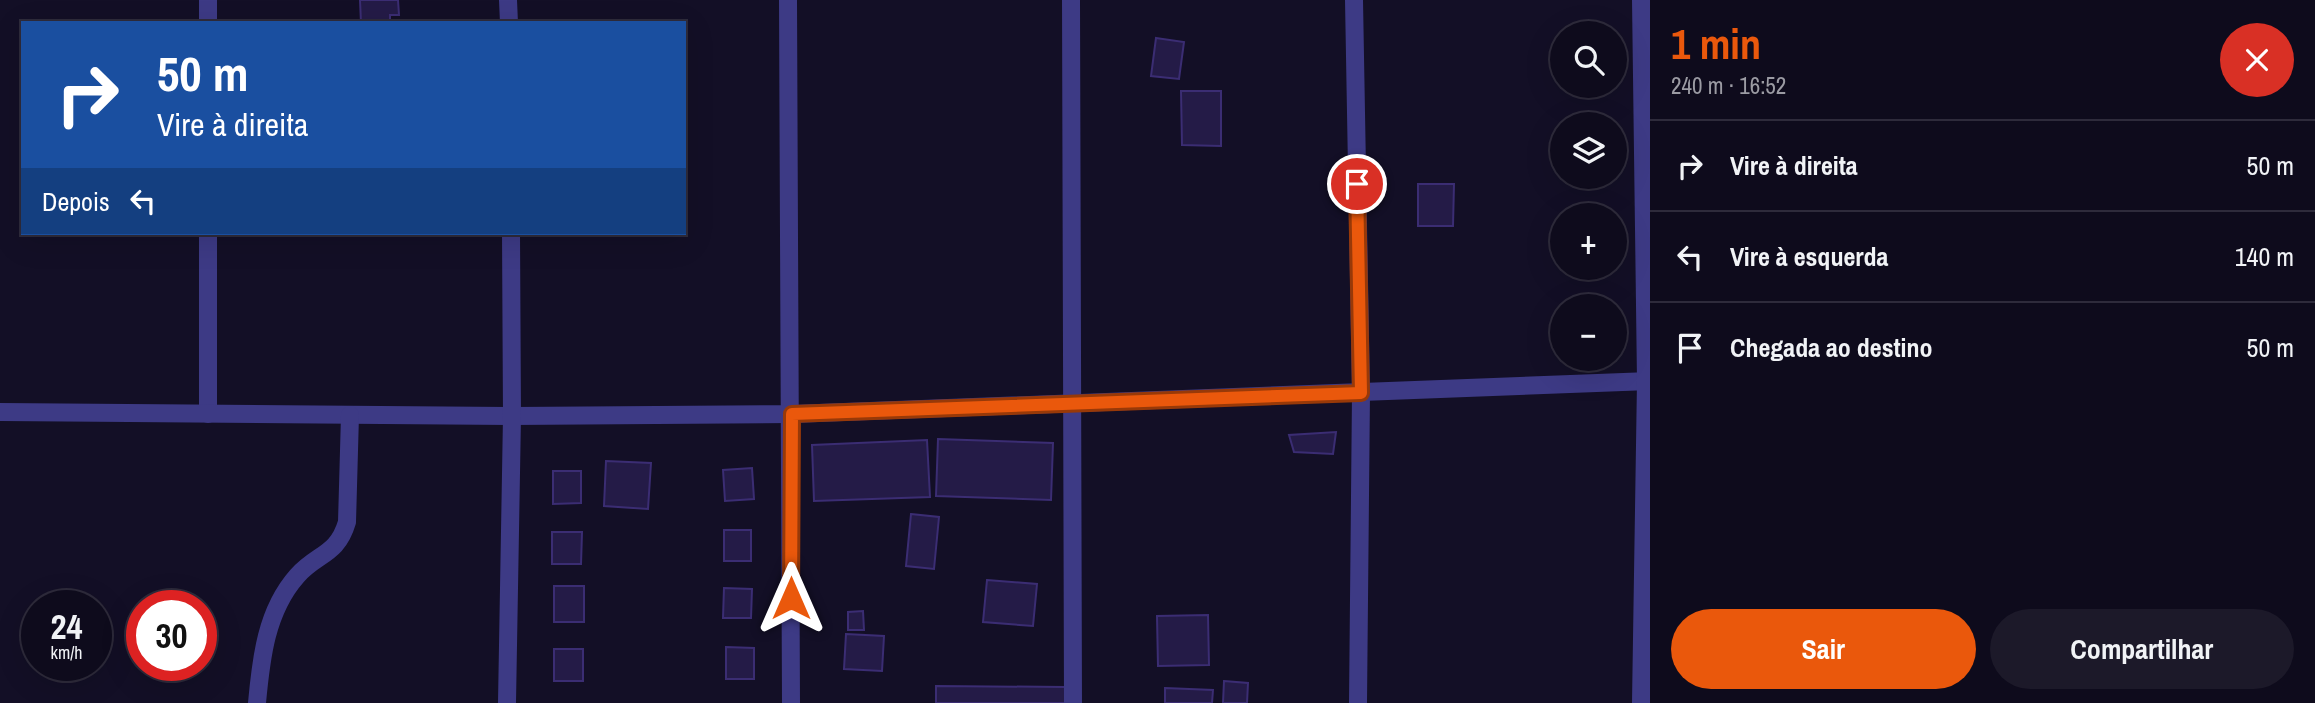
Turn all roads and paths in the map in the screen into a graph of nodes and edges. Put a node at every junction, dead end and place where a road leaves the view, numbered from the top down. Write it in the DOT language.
graph roads {
  1 [pos="208,0"];
  2 [pos="509,0"];
  3 [pos="788,0"];
  4 [pos="1071,0"];
  5 [pos="1354,0"];
  6 [pos="1641,0"];
  7 [pos="208,21"];
  8 [pos="509,21"];
  9 [pos="208,235"];
  10 [pos="511,235"];
  11 [pos="1648,381"];
  12 [pos="1361,393"];
  13 [pos="1072,405"];
  14 [pos="0,412"];
  15 [pos="792,414"];
  16 [pos="208,415"];
  17 [pos="350,415"];
  18 [pos="512,416"];
  19 [pos="257,703"];
  20 [pos="507,703"];
  21 [pos="791,703"];
  22 [pos="1073,703"];
  23 [pos="1358,703"];
  24 [pos="1641,703"];
  1 -- 7 [label="street"];
  2 -- 8 [label="street"];
  3 -- 15 [label="street"];
  4 -- 13 [label="street"];
  5 -- 12 [label="street"];
  6 -- 11 [label="street"];
  9 -- 16 [label="street"];
  10 -- 18 [label="street"];
  11 -- 12 [label="street"];
  11 -- 24 [label="street"];
  12 -- 13 [label="street"];
  12 -- 23 [label="street"];
  13 -- 15 [label="street"];
  13 -- 22 [label="street"];
  14 -- 16 [label="street"];
  15 -- 18 [label="street"];
  15 -- 21 [label="street"];
  16 -- 17 [label="street"];
  17 -- 18 [label="street"];
  17 -- 19 [label="street"];
  18 -- 20 [label="street"];
}
